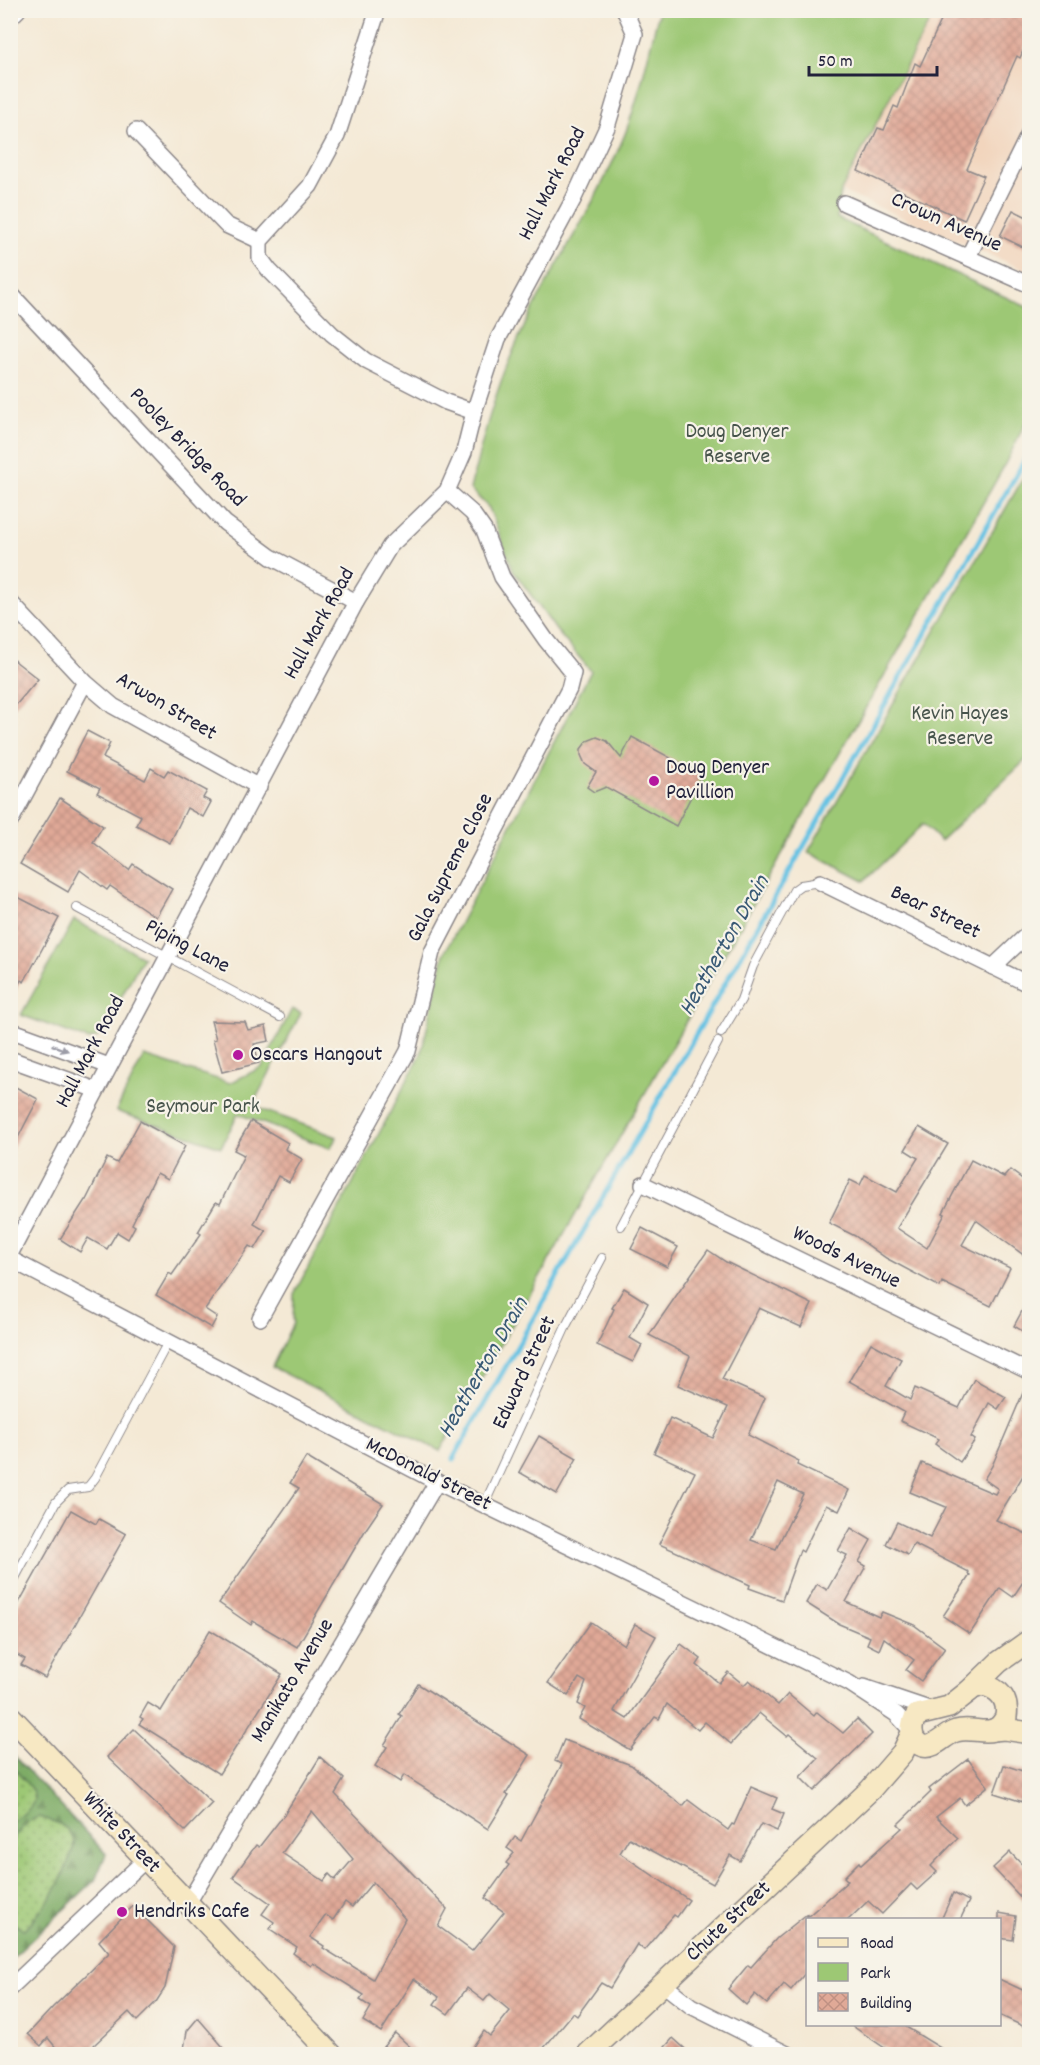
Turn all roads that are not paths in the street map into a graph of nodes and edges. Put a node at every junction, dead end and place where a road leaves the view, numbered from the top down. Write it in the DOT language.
graph roads {
  1 [pos="18,10"];
  2 [pos="378,10"];
  3 [pos="625,11"];
  4 [pos="10,18"];
  5 [pos="136,131"];
  6 [pos="1029,132"];
  7 [pos="844,202"];
  8 [pos="260,241"];
  9 [pos="968,257"];
  10 [pos="1029,285"];
  11 [pos="10,293"];
  12 [pos="474,412"];
  13 [pos="447,491"];
  14 [pos="10,602"];
  15 [pos="356,602"];
  16 [pos="85,682"];
  17 [pos="259,787"];
  18 [pos="10,822"];
  19 [pos="820,882"];
  20 [pos="77,908"];
  21 [pos="1029,932"];
  22 [pos="168,957"];
  23 [pos="993,967"];
  24 [pos="1029,985"];
  25 [pos="280,1017"];
  26 [pos="10,1030"];
  27 [pos="721,1033"];
  28 [pos="718,1042"];
  29 [pos="10,1059"];
  30 [pos="109,1066"];
  31 [pos="96,1090"];
  32 [pos="643,1184"];
  33 [pos="621,1226"];
  34 [pos="10,1254"];
  35 [pos="602,1258"];
  36 [pos="10,1259"];
  37 [pos="260,1318"];
  38 [pos="168,1342"];
  39 [pos="1029,1372"];
  40 [pos="437,1482"];
  41 [pos="484,1504"];
  42 [pos="10,1587"];
  43 [pos="1028,1642"];
  44 [pos="849,1683"];
  45 [pos="968,1692"];
  46 [pos="1005,1701"];
  47 [pos="938,1711"];
  48 [pos="10,1716"];
  49 [pos="1029,1719"];
  50 [pos="993,1730"];
  51 [pos="912,1732"];
  52 [pos="1029,1733"];
  53 [pos="940,1741"];
  54 [pos="870,1790"];
  55 [pos="146,1859"];
  56 [pos="188,1903"];
  57 [pos="663,1983"];
  58 [pos="10,1988"];
  59 [pos="331,2055"];
  60 [pos="588,2055"];
  61 [pos="787,2055"];
  1 -- 4 [label="street"];
  2 -- 8 [label="street"];
  3 -- 12 [label="street, Hall Mark Road"];
  5 -- 8 [label="street"];
  6 -- 9 [label="street"];
  7 -- 9 [label="street, Crown Avenue"];
  8 -- 12 [label="street"];
  9 -- 10 [label="street, Crown Avenue"];
  11 -- 15 [label="street, Pooley Bridge Road"];
  12 -- 13 [label="street, Hall Mark Road"];
  13 -- 15 [label="street, Hall Mark Road"];
  13 -- 37 [label="street, Gala Supreme Close"];
  14 -- 16 [label="street, Arwon Street"];
  15 -- 17 [label="street, Hall Mark Road"];
  16 -- 17 [label="street, Arwon Street"];
  16 -- 18 [label="street"];
  17 -- 22 [label="street, Hall Mark Road"];
  19 -- 23 [label="street, Bear Street"];
  19 -- 27 [label="lane"];
  20 -- 22 [label="lane, Piping Lane"];
  21 -- 23 [label="street"];
  22 -- 25 [label="lane, Piping Lane"];
  22 -- 30 [label="street, Hall Mark Road"];
  23 -- 24 [label="street, Bear Street"];
  26 -- 30 [label="street, one-way"];
  28 -- 32 [label="lane"];
  29 -- 31 [label="street"];
  30 -- 31 [label="street, Hall Mark Road"];
  31 -- 34 [label="street, Hall Mark Road"];
  32 -- 33 [label="lane"];
  32 -- 39 [label="street, Woods Avenue"];
  35 -- 41 [label="lane, Edward Street"];
  36 -- 38 [label="street, McDonald Street"];
  38 -- 40 [label="street, McDonald Street"];
  38 -- 42 [label="lane"];
  40 -- 41 [label="street, McDonald Street"];
  40 -- 56 [label="street, Manikato Avenue"];
  41 -- 44 [label="street, McDonald Street"];
  43 -- 45 [label="street"];
  43 -- 46 [label="street"];
  44 -- 47 [label="street, McDonald Street"];
  44 -- 51 [label="street, McDonald Street"];
  45 -- 46 [label="street"];
  45 -- 47 [label="street"];
  46 -- 49 [label="street"];
  46 -- 50 [label="street"];
  47 -- 51 [label="street, Chute Street"];
  48 -- 55 [label="street, White Street"];
  50 -- 52 [label="street"];
  50 -- 53 [label="street"];
  51 -- 53 [label="street"];
  51 -- 54 [label="street, Chute Street"];
  53 -- 54 [label="street, Chute Street"];
  54 -- 57 [label="street, Chute Street"];
  55 -- 56 [label="street, White Street"];
  55 -- 58 [label="street"];
  56 -- 59 [label="street, White Street"];
  57 -- 60 [label="street, Chute Street"];
  57 -- 61 [label="street"];
}
